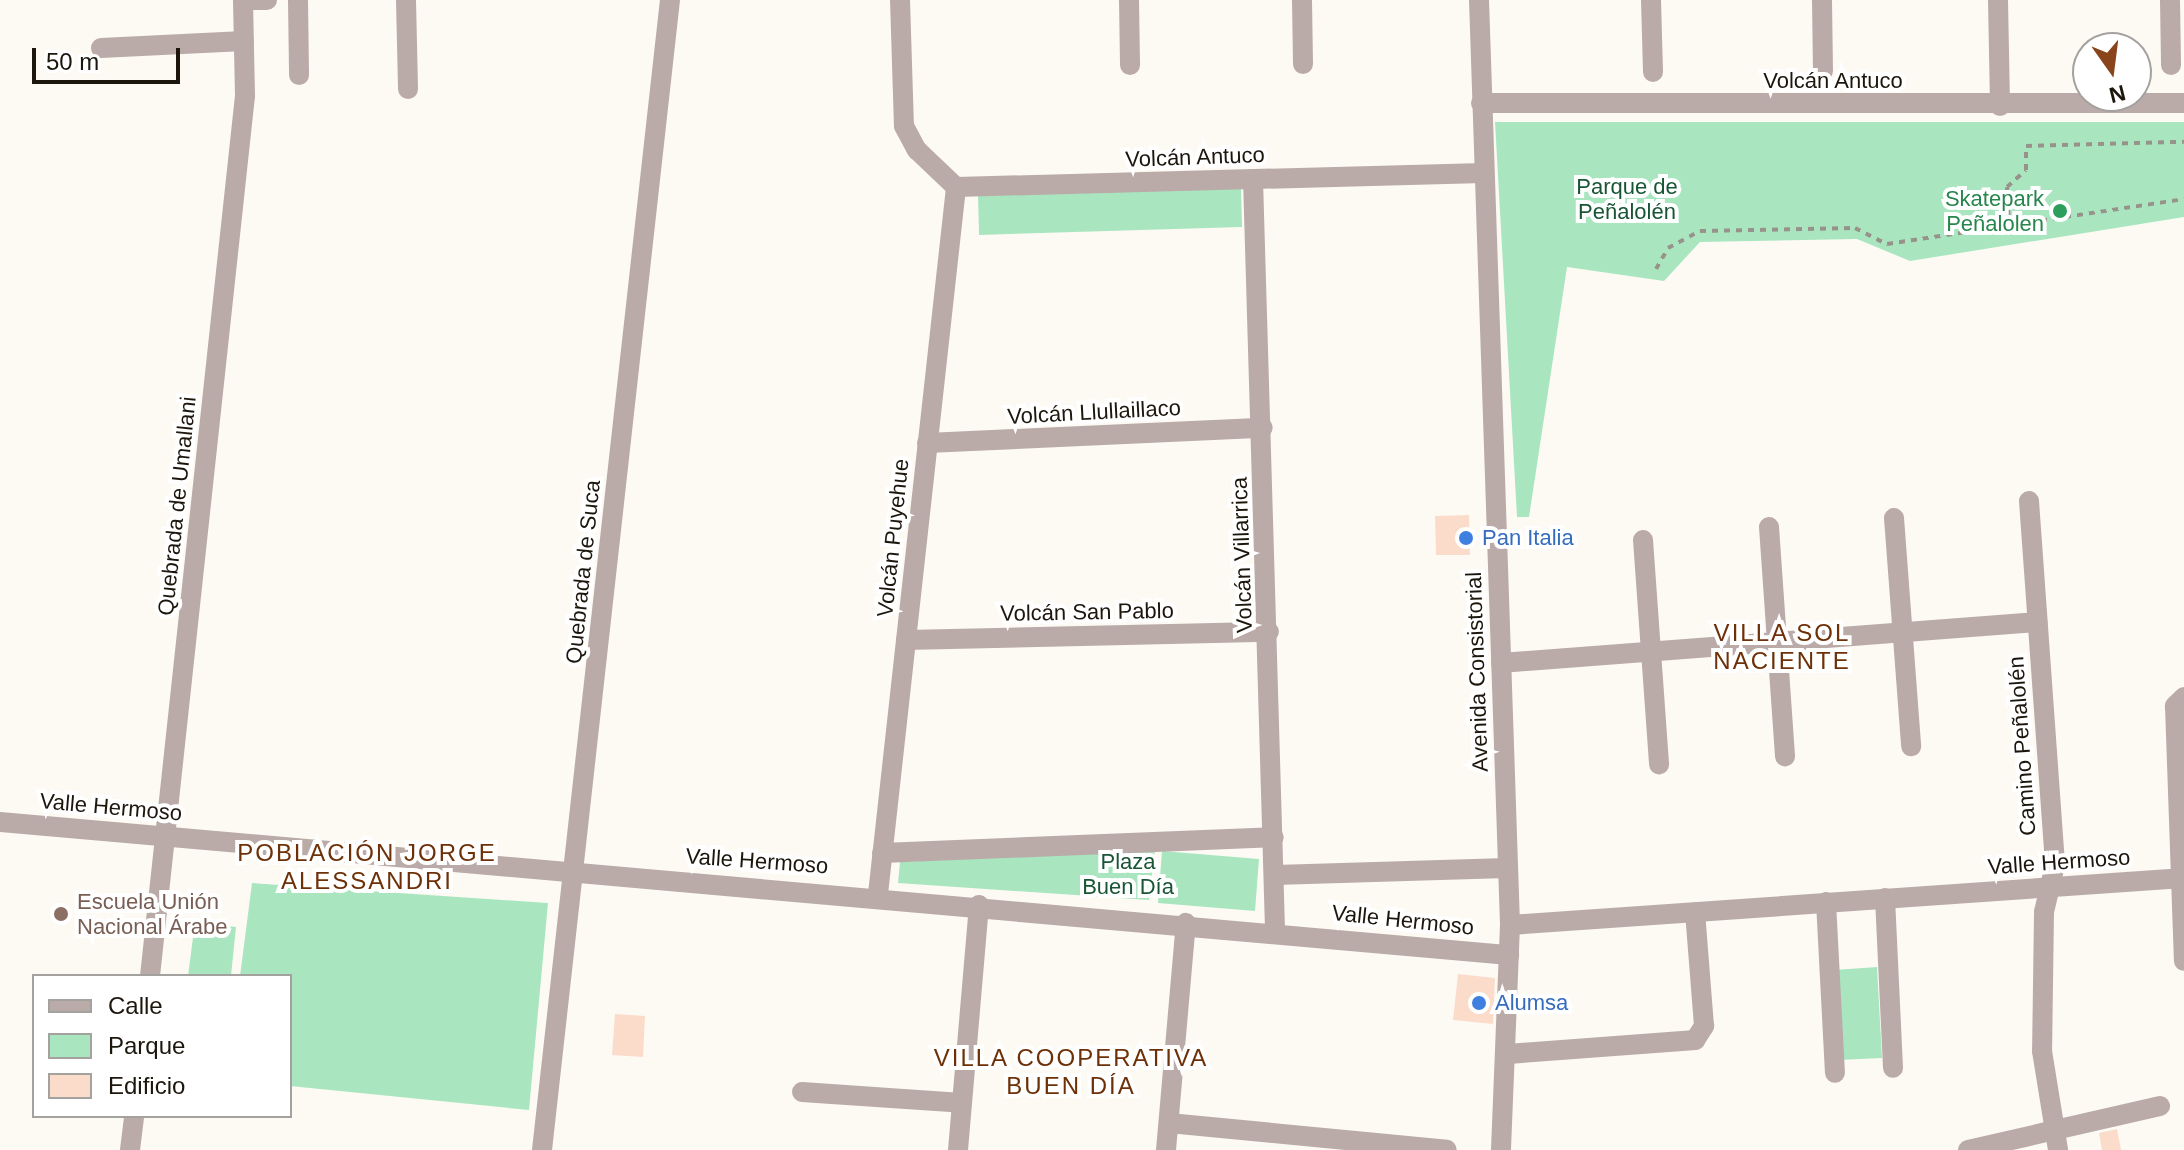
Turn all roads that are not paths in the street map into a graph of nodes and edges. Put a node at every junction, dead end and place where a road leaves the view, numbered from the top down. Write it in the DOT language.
graph roads {
  1 [pos="243,0"];
  2 [pos="267,0"];
  3 [pos="298,0"];
  4 [pos="406,0"];
  5 [pos="670,0"];
  6 [pos="900,0"];
  7 [pos="1129,0"];
  8 [pos="1302,0"];
  9 [pos="1479,0"];
  10 [pos="1651,0"];
  11 [pos="1822,0"];
  12 [pos="1998,0"];
  13 [pos="2170,0"];
  14 [pos="244,41"];
  15 [pos="101,48"];
  16 [pos="1303,64"];
  17 [pos="1130,65"];
  18 [pos="2171,65"];
  19 [pos="1823,71"];
  20 [pos="1653,72"];
  21 [pos="299,75"];
  22 [pos="408,89"];
  23 [pos="1481,103"];
  24 [pos="2184,103"];
  25 [pos="2000,106"];
  26 [pos="1484,173"];
  27 [pos="1253,179"];
  28 [pos="956,187"];
  29 [pos="1263,428"];
  30 [pos="927,443"];
  31 [pos="2029,501"];
  32 [pos="1894,518"];
  33 [pos="1769,527"];
  34 [pos="1643,540"];
  35 [pos="2037,622"];
  36 [pos="1269,632"];
  37 [pos="1902,633"];
  38 [pos="906,640"];
  39 [pos="1777,642"];
  40 [pos="1651,652"];
  41 [pos="1501,663"];
  42 [pos="2183,697"];
  43 [pos="1911,746"];
  44 [pos="1785,756"];
  45 [pos="1659,764"];
  46 [pos="0,822"];
  47 [pos="166,836"];
  48 [pos="1274,837"];
  49 [pos="882,853"];
  50 [pos="1507,868"];
  51 [pos="574,871"];
  52 [pos="1275,875"];
  53 [pos="2183,878"];
  54 [pos="2049,886"];
  55 [pos="878,894"];
  56 [pos="1885,898"];
  57 [pos="1826,902"];
  58 [pos="979,905"];
  59 [pos="1695,912"];
  60 [pos="1186,923"];
  61 [pos="1510,925"];
  62 [pos="1275,930"];
  63 [pos="1509,955"];
  64 [pos="2184,961"];
  65 [pos="150,974"];
  66 [pos="1508,1054"];
  67 [pos="1893,1068"];
  68 [pos="1835,1073"];
  69 [pos="802,1092"];
  70 [pos="962,1103"];
  71 [pos="2160,1106"];
  72 [pos="134,1118"];
  73 [pos="1169,1123"];
  74 [pos="2054,1129"];
  75 [pos="130,1150"];
  76 [pos="542,1150"];
  77 [pos="958,1150"];
  78 [pos="1166,1150"];
  79 [pos="1447,1150"];
  80 [pos="1501,1150"];
  81 [pos="1968,1150"];
  82 [pos="2058,1150"];
  1 -- 2 [label="street"];
  1 -- 14 [label="street, Quebrada de Umallani"];
  3 -- 21 [label="street"];
  4 -- 22 [label="street"];
  5 -- 51 [label="street, Quebrada de Suca"];
  6 -- 28 [label="street"];
  7 -- 17 [label="street"];
  8 -- 16 [label="street"];
  9 -- 23 [label="street, Avenida Consistorial"];
  10 -- 20 [label="street"];
  11 -- 19 [label="street"];
  12 -- 25 [label="street"];
  13 -- 18 [label="street"];
  14 -- 15 [label="street"];
  14 -- 47 [label="street, Quebrada de Umallani"];
  23 -- 25 [label="street, Volcán Antuco"];
  23 -- 26 [label="street, Avenida Consistorial"];
  24 -- 25 [label="street, Volcán Antuco"];
  26 -- 27 [label="street, Volcán Antuco"];
  26 -- 41 [label="street, Avenida Consistorial"];
  27 -- 28 [label="street, Volcán Antuco"];
  27 -- 29 [label="street, Volcán Villarrica"];
  28 -- 30 [label="street, Volcán Puyehue"];
  29 -- 30 [label="street, Volcán Llullaillaco"];
  29 -- 36 [label="street, Volcán Villarrica"];
  30 -- 38 [label="street, Volcán Puyehue"];
  31 -- 35 [label="street, Camino Peñalolén"];
  32 -- 37 [label="street"];
  33 -- 39 [label="street"];
  34 -- 40 [label="street"];
  35 -- 37 [label="street"];
  35 -- 54 [label="street, Camino Peñalolén"];
  36 -- 38 [label="street, Volcán San Pablo"];
  36 -- 48 [label="street, Volcán Villarrica"];
  37 -- 39 [label="street"];
  37 -- 43 [label="street"];
  38 -- 49 [label="street, Volcán Puyehue"];
  39 -- 40 [label="street"];
  39 -- 44 [label="street"];
  40 -- 41 [label="street"];
  40 -- 45 [label="street"];
  41 -- 50 [label="street, Avenida Consistorial"];
  42 -- 53 [label="street"];
  46 -- 47 [label="street, Valle Hermoso"];
  47 -- 51 [label="street, Valle Hermoso"];
  47 -- 65 [label="street, Quebrada de Umallani"];
  48 -- 49 [label="street"];
  48 -- 52 [label="street, Volcán Villarrica"];
  49 -- 55 [label="street, Volcán Puyehue"];
  50 -- 52 [label="street, Valle Hermoso"];
  50 -- 61 [label="street, Avenida Consistorial"];
  51 -- 55 [label="street, Valle Hermoso"];
  51 -- 76 [label="street, Quebrada de Suca"];
  52 -- 62 [label="street, Volcán Villarrica"];
  53 -- 54 [label="street, Valle Hermoso"];
  53 -- 64 [label="street"];
  54 -- 56 [label="street, Valle Hermoso"];
  54 -- 74 [label="street, Camino Peñalolén"];
  55 -- 58 [label="street, Valle Hermoso"];
  56 -- 57 [label="street, Valle Hermoso"];
  56 -- 67 [label="street"];
  57 -- 59 [label="street, Valle Hermoso"];
  57 -- 68 [label="street"];
  58 -- 60 [label="street, Valle Hermoso"];
  58 -- 70 [label="street"];
  59 -- 61 [label="street, Valle Hermoso"];
  59 -- 66 [label="street"];
  60 -- 62 [label="street, Valle Hermoso"];
  60 -- 73 [label="street"];
  61 -- 63 [label="street, Avenida Consistorial"];
  62 -- 63 [label="street, Valle Hermoso"];
  63 -- 66 [label="street, Avenida Consistorial"];
  66 -- 80 [label="street, Avenida Consistorial"];
  69 -- 70 [label="street"];
  70 -- 77 [label="street"];
  71 -- 74 [label="street"];
  72 -- 75 [label="street"];
  73 -- 78 [label="street"];
  73 -- 79 [label="street"];
  74 -- 81 [label="street"];
  74 -- 82 [label="street, Camino Peñalolén"];
}
